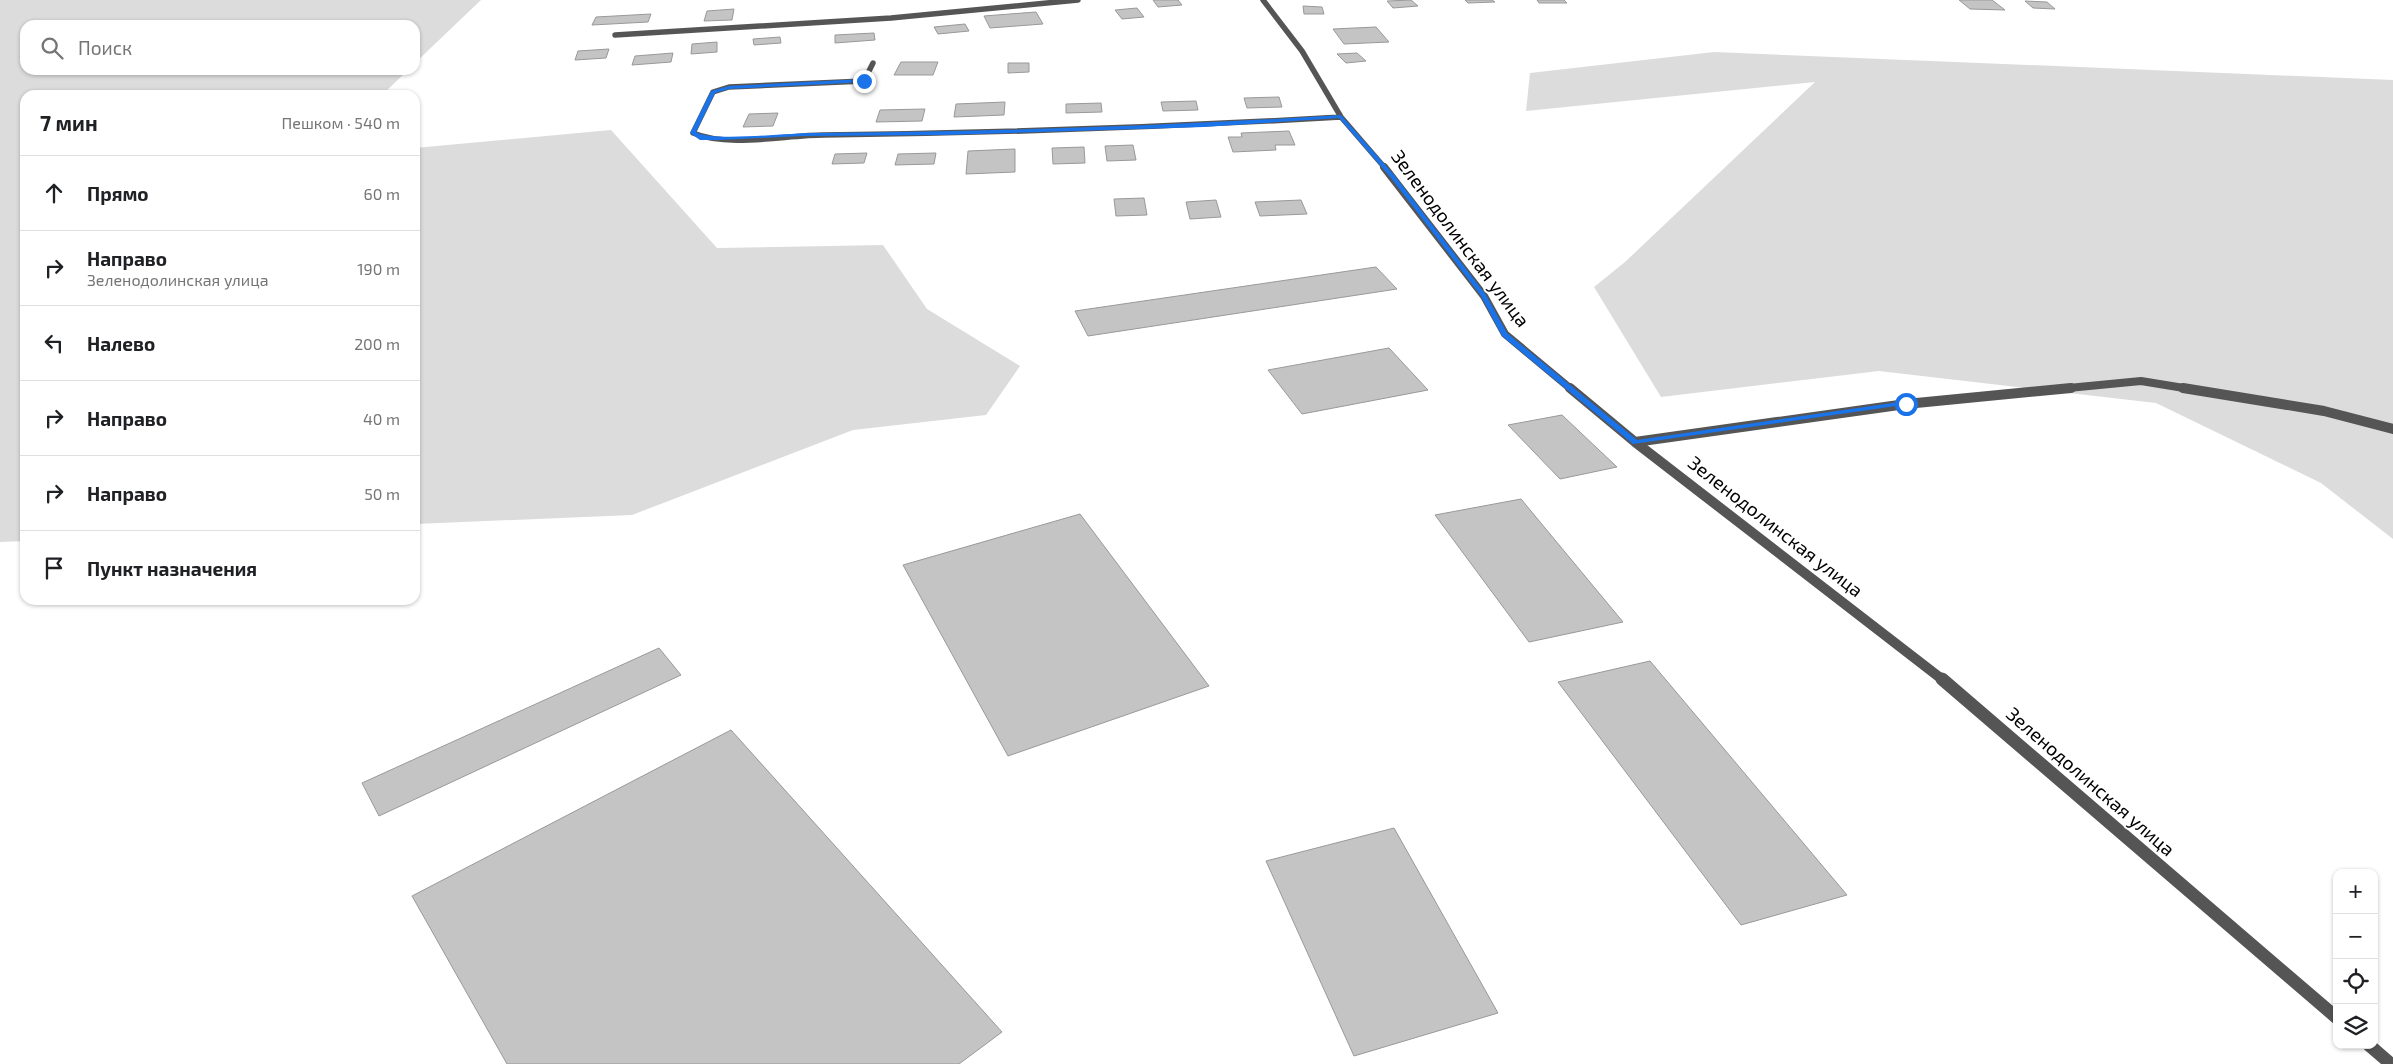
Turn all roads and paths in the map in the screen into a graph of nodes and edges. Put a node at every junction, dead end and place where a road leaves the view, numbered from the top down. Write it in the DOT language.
graph roads {
  1 [pos="1078,0"];
  2 [pos="1263,0"];
  3 [pos="615,35"];
  4 [pos="873,63"];
  5 [pos="1341,116"];
  6 [pos="2393,429"];
  7 [pos="1635,442"];
  8 [pos="2333,1015"];
  9 [pos="2373,1049"];
  10 [pos="2390,1064"];
  1 -- 3 [label="street"];
  2 -- 5 [label="street, Зеленодолинская улица"];
  4 -- 5 [label="street"];
  5 -- 7 [label="street, Зеленодолинская улица"];
  6 -- 7 [label="street"];
  7 -- 8 [label="street, Зеленодолинская улица"];
  9 -- 10 [label="street"];
}
